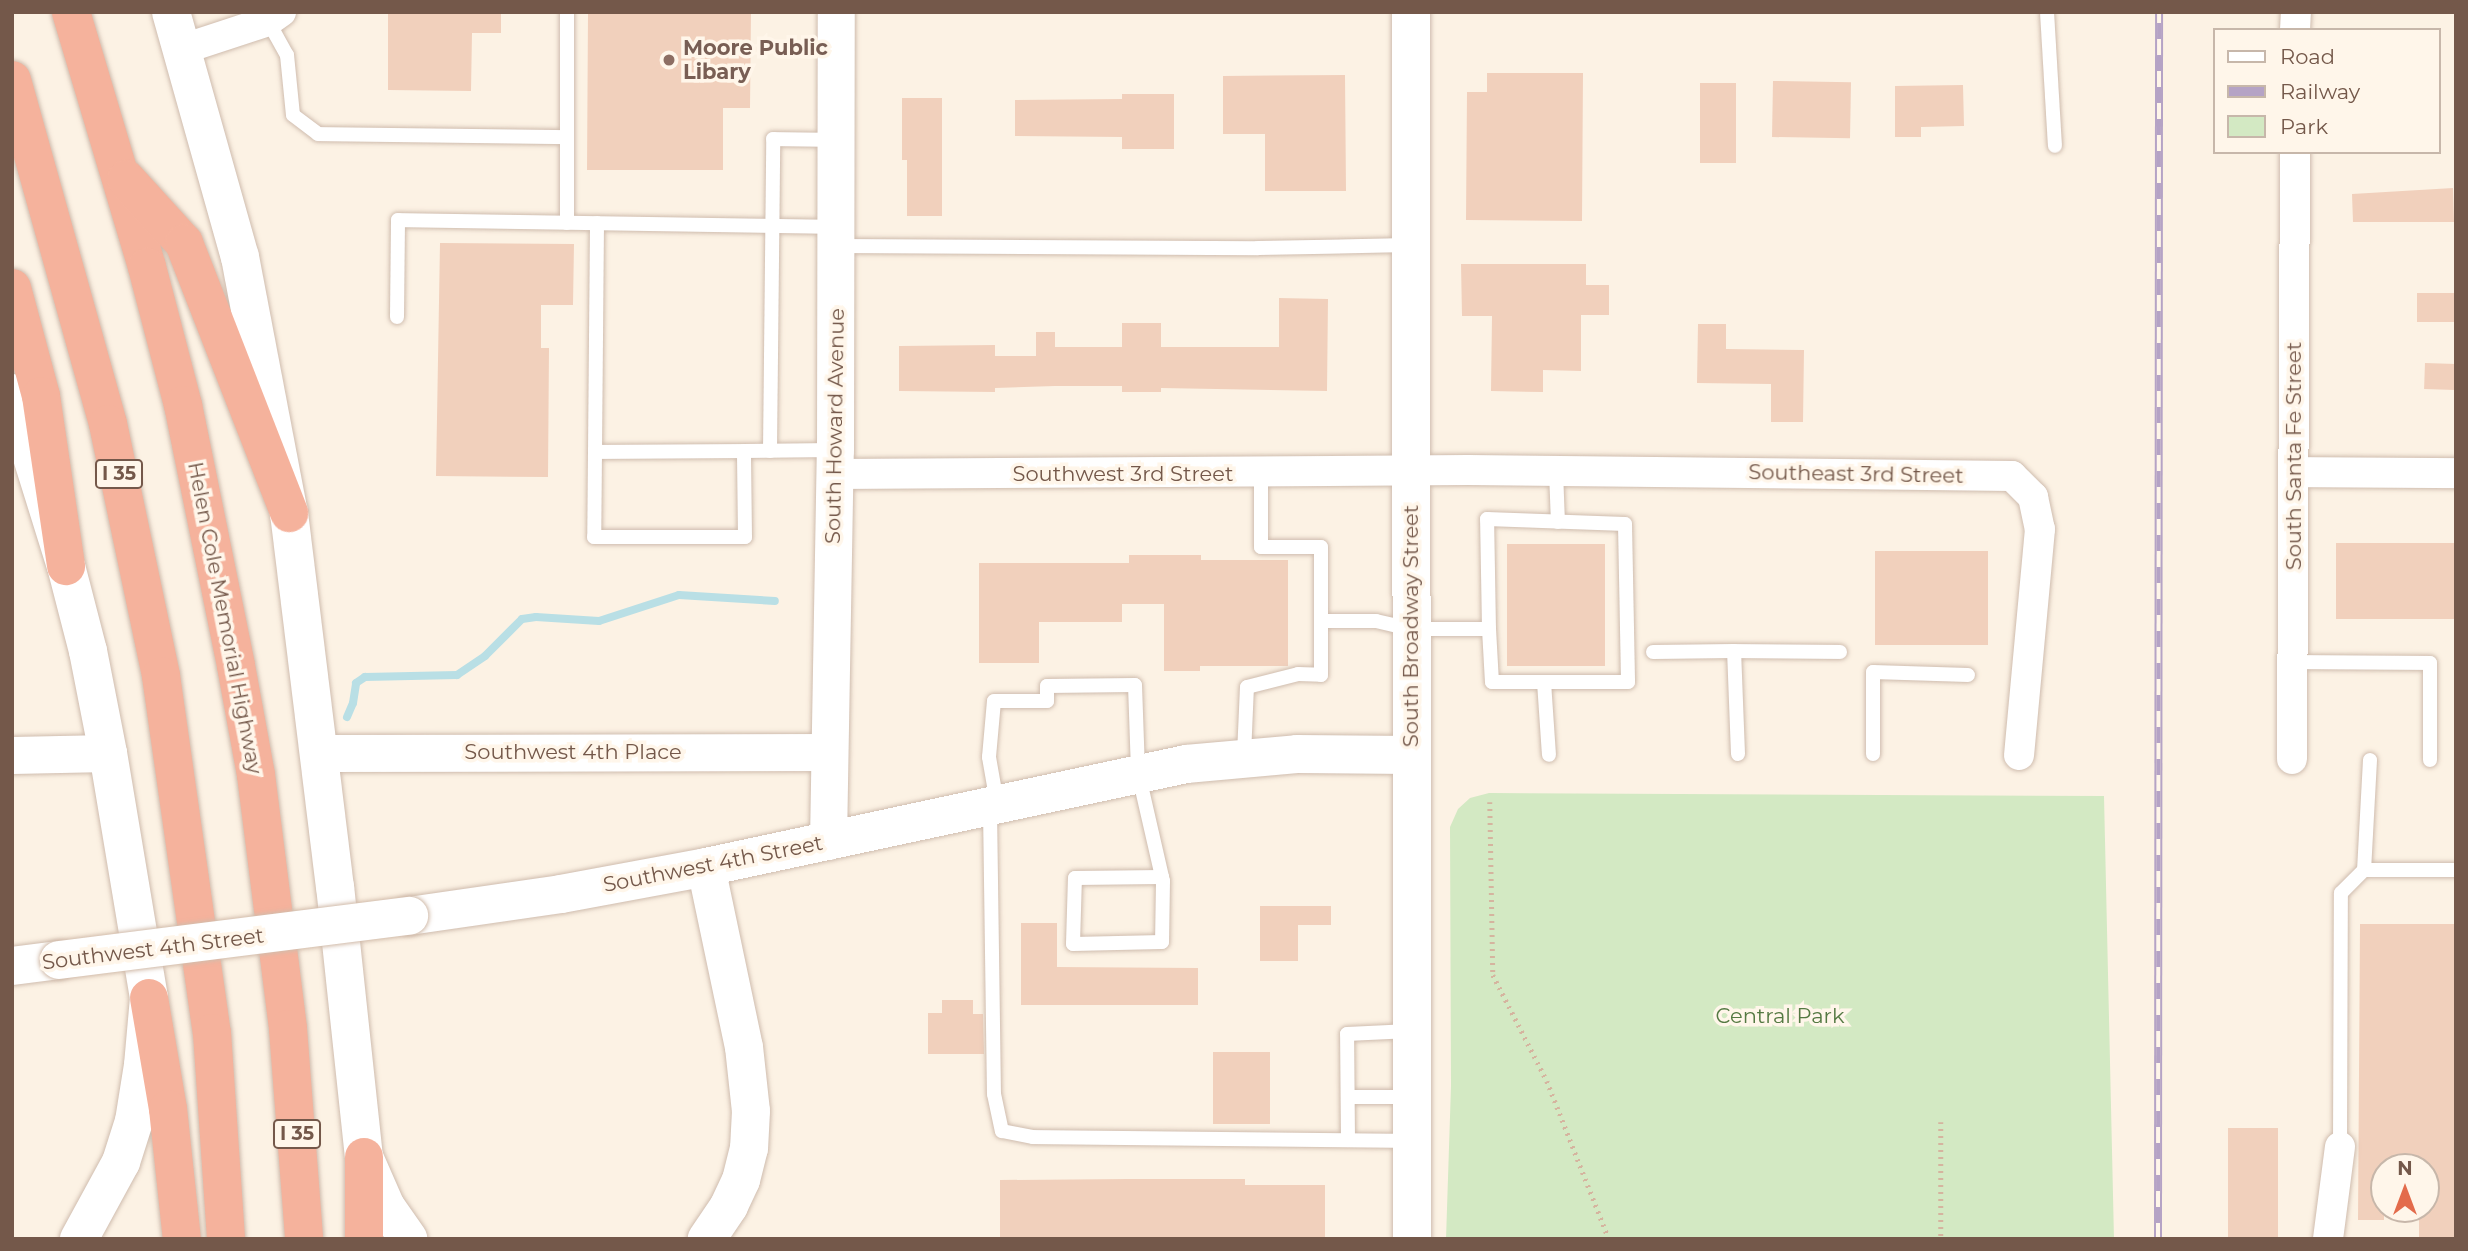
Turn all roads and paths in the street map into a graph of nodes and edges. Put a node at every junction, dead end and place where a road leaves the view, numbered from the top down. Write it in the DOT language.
graph roads {
  1 [pos="71,12"];
  2 [pos="171,12"];
  3 [pos="567,12"];
  4 [pos="836,12"];
  5 [pos="849,12"];
  6 [pos="1410,12"];
  7 [pos="2047,12"];
  8 [pos="274,17"];
  9 [pos="183,49"];
  10 [pos="12,80"];
  11 [pos="567,137"];
  12 [pos="836,140"];
  13 [pos="2055,146"];
  14 [pos="2295,154"];
  15 [pos="120,172"];
  16 [pos="567,223"];
  17 [pos="597,223"];
  18 [pos="773,226"];
  19 [pos="836,236"];
  20 [pos="1410,245"];
  21 [pos="12,288"];
  22 [pos="397,317"];
  23 [pos="12,393"];
  24 [pos="744,451"];
  25 [pos="770,451"];
  26 [pos="596,452"];
  27 [pos="835,462"];
  28 [pos="1556,471"];
  29 [pos="1410,472"];
  30 [pos="2294,472"];
  31 [pos="1261,473"];
  32 [pos="2456,473"];
  33 [pos="289,513"];
  34 [pos="1558,522"];
  35 [pos="66,566"];
  36 [pos="1321,621"];
  37 [pos="1410,629"];
  38 [pos="1489,629"];
  39 [pos="1734,651"];
  40 [pos="1653,652"];
  41 [pos="1840,652"];
  42 [pos="2293,662"];
  43 [pos="1968,675"];
  44 [pos="1544,682"];
  45 [pos="828,752"];
  46 [pos="108,753"];
  47 [pos="319,753"];
  48 [pos="1738,754"];
  49 [pos="1873,754"];
  50 [pos="12,755"];
  51 [pos="1411,755"];
  52 [pos="1549,755"];
  53 [pos="2020,755"];
  54 [pos="1244,757"];
  55 [pos="2292,759"];
  56 [pos="2370,760"];
  57 [pos="2430,760"];
  58 [pos="1138,772"];
  59 [pos="1490,802"];
  60 [pos="993,804"];
  61 [pos="828,841"];
  62 [pos="706,867"];
  63 [pos="2364,870"];
  64 [pos="2456,870"];
  65 [pos="1162,877"];
  66 [pos="12,966"];
  67 [pos="149,998"];
  68 [pos="1410,1031"];
  69 [pos="1348,1097"];
  70 [pos="1410,1097"];
  71 [pos="1941,1122"];
  72 [pos="1349,1140"];
  73 [pos="1411,1141"];
  74 [pos="2340,1147"];
  75 [pos="363,1157"];
  76 [pos="79,1239"];
  77 [pos="182,1239"];
  78 [pos="226,1239"];
  79 [pos="304,1239"];
  80 [pos="364,1239"];
  81 [pos="408,1239"];
  82 [pos="707,1239"];
  83 [pos="1412,1239"];
  84 [pos="1609,1239"];
  85 [pos="1941,1239"];
  86 [pos="2328,1239"];
  1 -- 15 [label="highway, Helen Cole Memorial Highway / I 35"];
  2 -- 9 [label="main road"];
  3 -- 11 [label="lane"];
  4 -- 5 [label="street"];
  4 -- 12 [label="street, South Howard Avenue"];
  6 -- 20 [label="main road, South Broadway Street"];
  7 -- 13 [label="lane"];
  8 -- 9 [label="street"];
  8 -- 11 [label="lane"];
  9 -- 33 [label="main road"];
  10 -- 78 [label="highway, I 35"];
  11 -- 16 [label="lane"];
  12 -- 18 [label="lane"];
  12 -- 19 [label="street, South Howard Avenue"];
  14 -- 30 [label="street, South Santa Fe Street"];
  15 -- 33 [label="highway"];
  15 -- 79 [label="highway, Helen Cole Memorial Highway / I 35"];
  16 -- 17 [label="lane"];
  16 -- 22 [label="lane"];
  17 -- 18 [label="lane"];
  17 -- 26 [label="lane"];
  18 -- 19 [label="lane"];
  18 -- 25 [label="lane"];
  19 -- 20 [label="lane"];
  19 -- 27 [label="street, South Howard Avenue"];
  20 -- 29 [label="main road, South Broadway Street"];
  21 -- 35 [label="highway"];
  23 -- 35 [label="main road"];
  24 -- 25 [label="lane"];
  24 -- 26 [label="lane"];
  24 -- 26 [label="lane"];
  25 -- 27 [label="lane"];
  27 -- 31 [label="street, Southwest 3rd Street"];
  27 -- 45 [label="street, South Howard Avenue"];
  28 -- 29 [label="street, Southeast 3rd Street"];
  28 -- 34 [label="lane"];
  28 -- 53 [label="street, Southeast 3rd Street"];
  29 -- 31 [label="street, Southwest 3rd Street"];
  29 -- 37 [label="main road, South Broadway Street"];
  30 -- 32 [label="street"];
  30 -- 42 [label="street, South Santa Fe Street"];
  31 -- 36 [label="lane"];
  33 -- 47 [label="main road"];
  34 -- 38 [label="lane"];
  34 -- 44 [label="lane"];
  35 -- 46 [label="main road"];
  36 -- 37 [label="lane"];
  36 -- 54 [label="lane"];
  37 -- 38 [label="lane"];
  37 -- 51 [label="main road, South Broadway Street"];
  38 -- 44 [label="lane"];
  39 -- 40 [label="lane"];
  39 -- 41 [label="lane"];
  39 -- 48 [label="lane"];
  42 -- 55 [label="street, South Santa Fe Street"];
  42 -- 57 [label="lane"];
  43 -- 49 [label="lane"];
  44 -- 52 [label="lane"];
  45 -- 47 [label="street, Southwest 4th Place"];
  45 -- 61 [label="street, South Howard Avenue"];
  46 -- 50 [label="street"];
  46 -- 67 [label="main road"];
  47 -- 75 [label="main road"];
  51 -- 54 [label="main road, Southwest 4th Street"];
  51 -- 68 [label="main road, South Broadway Street"];
  54 -- 58 [label="main road, Southwest 4th Street"];
  56 -- 63 [label="lane"];
  58 -- 60 [label="main road, Southwest 4th Street"];
  58 -- 60 [label="lane"];
  58 -- 65 [label="lane"];
  59 -- 84 [label="path"];
  60 -- 61 [label="main road, Southwest 4th Street"];
  60 -- 72 [label="lane"];
  61 -- 62 [label="main road, Southwest 4th Street"];
  62 -- 66 [label="main road, Southwest 4th Street, bridge"];
  62 -- 82 [label="main road"];
  63 -- 64 [label="lane"];
  63 -- 74 [label="lane"];
  65 -- 65 [label="lane"];
  67 -- 76 [label="main road"];
  67 -- 77 [label="highway"];
  68 -- 69 [label="lane"];
  68 -- 70 [label="main road, South Broadway Street"];
  69 -- 70 [label="lane"];
  69 -- 72 [label="lane"];
  70 -- 73 [label="main road, South Broadway Street"];
  71 -- 85 [label="path"];
  72 -- 73 [label="lane"];
  73 -- 83 [label="main road, South Broadway Street"];
  74 -- 86 [label="street"];
  75 -- 80 [label="highway"];
  75 -- 81 [label="main road"];
}
